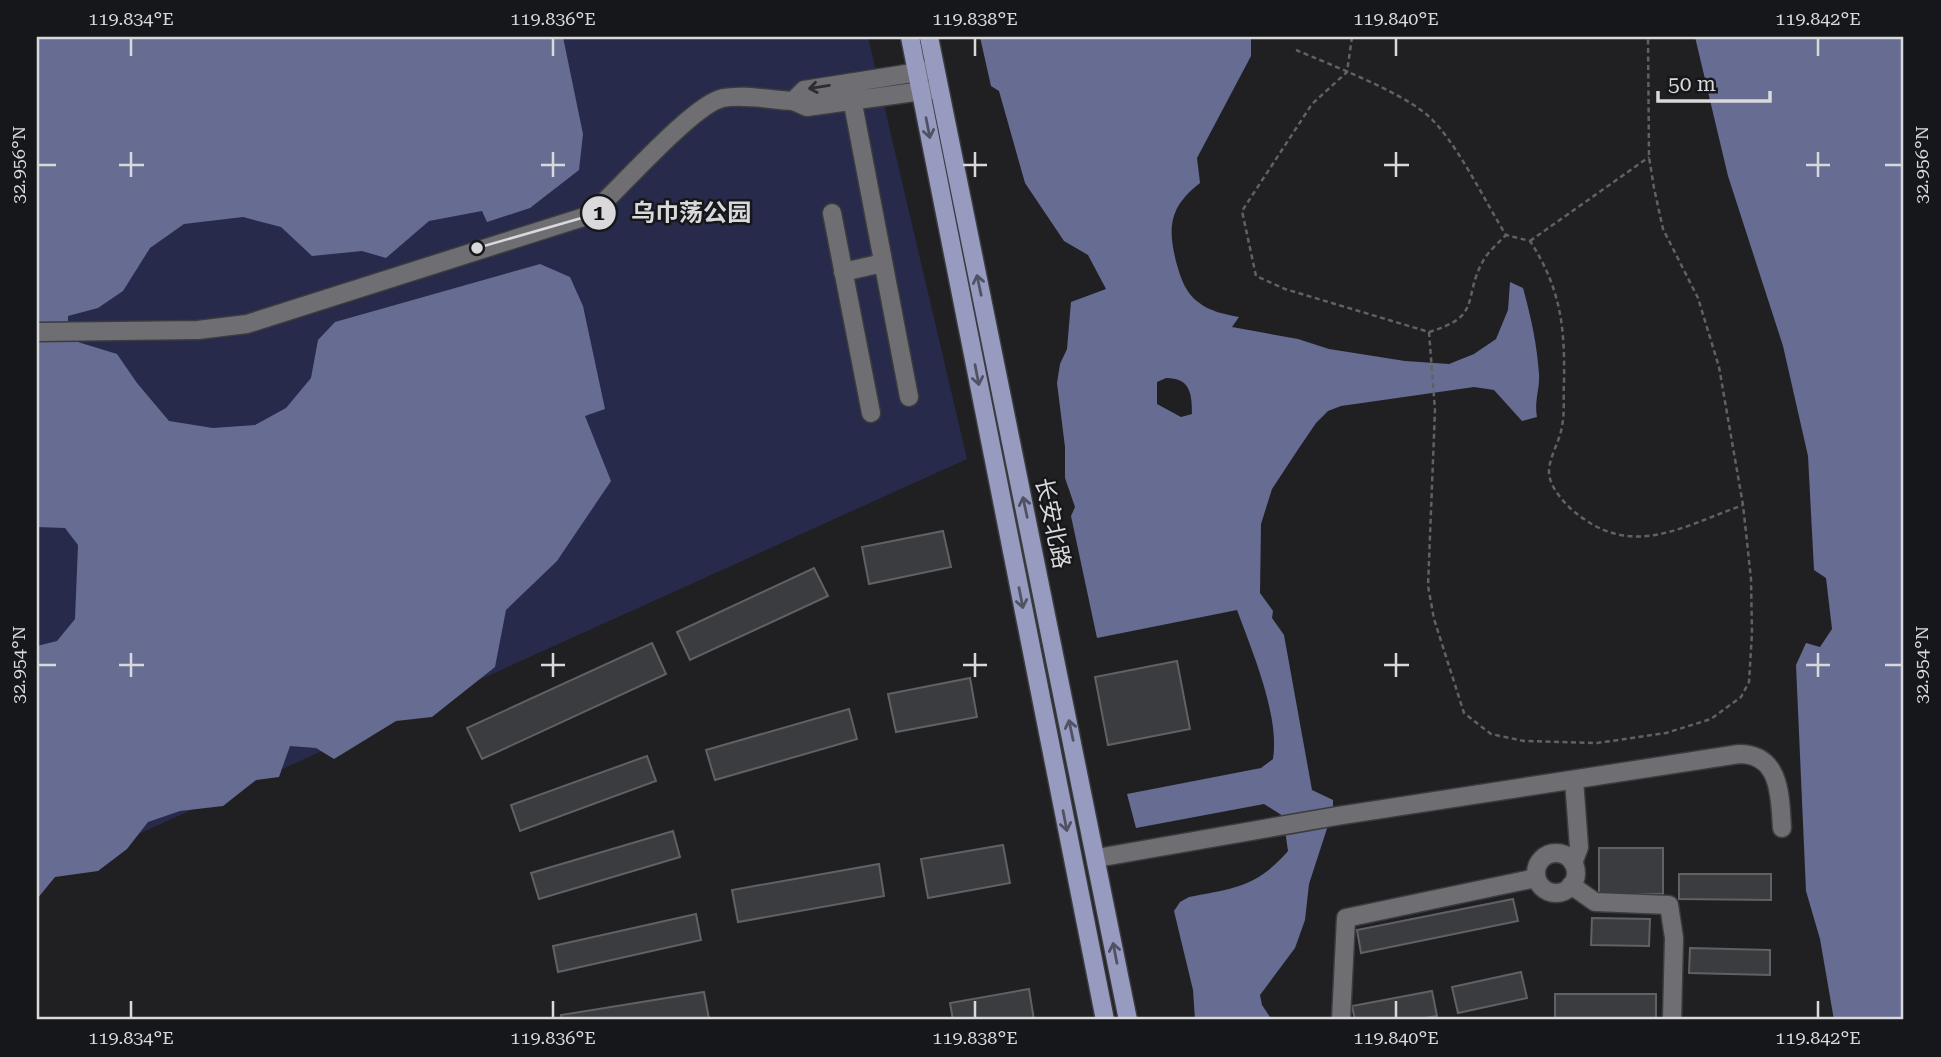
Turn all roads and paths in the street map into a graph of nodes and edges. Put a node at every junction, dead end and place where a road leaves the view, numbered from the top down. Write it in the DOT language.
graph roads {
  1 [pos="910,37"];
  2 [pos="929,37"];
  3 [pos="1352,37"];
  4 [pos="1648,37"];
  5 [pos="1296,50"];
  6 [pos="926,71"];
  7 [pos="1347,72"];
  8 [pos="930,89"];
  9 [pos="851,92"];
  10 [pos="1649,157"];
  11 [pos="832,214"];
  12 [pos="1506,236"];
  13 [pos="1530,241"];
  14 [pos="883,263"];
  15 [pos="842,272"];
  16 [pos="37,332"];
  17 [pos="1429,332"];
  18 [pos="909,397"];
  19 [pos="872,413"];
  20 [pos="1743,505"];
  21 [pos="1574,780"];
  22 [pos="1782,828"];
  23 [pos="1097,858"];
  24 [pos="1573,863"];
  25 [pos="1536,878"];
  26 [pos="1571,885"];
  27 [pos="1105,1020"];
  28 [pos="1128,1020"];
  29 [pos="1342,1020"];
  30 [pos="1672,1020"];
  1 -- 6 [label="main road, 长安北路"];
  2 -- 6 [label="main road, 长安北路"];
  3 -- 7 [label="path"];
  4 -- 10 [label="path"];
  5 -- 7 [label="path"];
  6 -- 8 [label="main road, 长安北路"];
  6 -- 9 [label="street"];
  7 -- 12 [label="path"];
  7 -- 17 [label="path"];
  8 -- 9 [label="street"];
  23 -- 8 [label="main road, 长安北路, one-way"];
  8 -- 27 [label="main road, 长安北路, one-way"];
  9 -- 14 [label="street"];
  9 -- 16 [label="street"];
  10 -- 13 [label="path"];
  10 -- 20 [label="path"];
  11 -- 15 [label="street"];
  12 -- 13 [label="path"];
  12 -- 17 [label="path"];
  13 -- 20 [label="path"];
  14 -- 15 [label="street"];
  14 -- 18 [label="street"];
  15 -- 19 [label="street"];
  17 -- 20 [label="path"];
  21 -- 22 [label="street"];
  21 -- 23 [label="street"];
  21 -- 24 [label="street"];
  28 -- 23 [label="main road, 长安北路, one-way"];
  24 -- 25 [label="street"];
  24 -- 26 [label="street"];
  25 -- 26 [label="street"];
  25 -- 29 [label="street"];
  26 -- 30 [label="street"];
}
